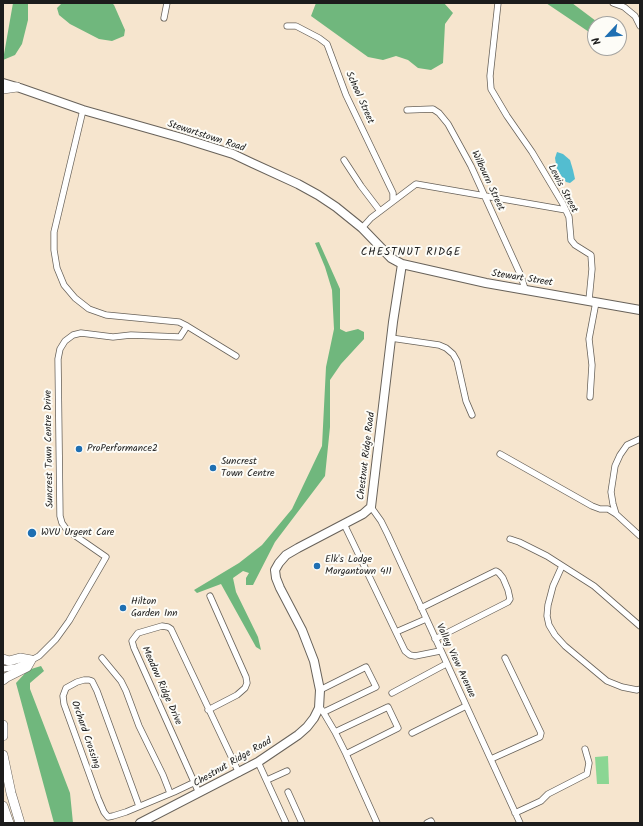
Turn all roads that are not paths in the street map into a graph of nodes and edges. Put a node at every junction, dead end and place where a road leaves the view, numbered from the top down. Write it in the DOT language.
graph roads {
  1 [pos="166,3"];
  2 [pos="498,3"];
  3 [pos="613,3"];
  4 [pos="164,18"];
  5 [pos="287,26"];
  6 [pos="640,26"];
  7 [pos="3,83"];
  8 [pos="17,87"];
  9 [pos="3,89"];
  10 [pos="83,110"];
  11 [pos="407,110"];
  12 [pos="344,160"];
  13 [pos="484,196"];
  14 [pos="393,201"];
  15 [pos="566,210"];
  16 [pos="380,211"];
  17 [pos="362,228"];
  18 [pos="402,264"];
  19 [pos="526,289"];
  20 [pos="593,301"];
  21 [pos="640,310"];
  22 [pos="187,326"];
  23 [pos="391,338"];
  24 [pos="236,356"];
  25 [pos="590,397"];
  26 [pos="472,415"];
  27 [pos="640,439"];
  28 [pos="500,454"];
  29 [pos="370,508"];
  30 [pos="616,514"];
  31 [pos="344,524"];
  32 [pos="640,536"];
  33 [pos="510,539"];
  34 [pos="562,566"];
  35 [pos="210,596"];
  36 [pos="421,608"];
  37 [pos="426,619"];
  38 [pos="640,626"];
  39 [pos="396,632"];
  40 [pos="435,639"];
  41 [pos="440,651"];
  42 [pos="102,658"];
  43 [pos="505,658"];
  44 [pos="3,659"];
  45 [pos="31,660"];
  46 [pos="446,664"];
  47 [pos="3,669"];
  48 [pos="3,680"];
  49 [pos="640,689"];
  50 [pos="320,690"];
  51 [pos="392,693"];
  52 [pos="466,706"];
  53 [pos="208,710"];
  54 [pos="322,710"];
  55 [pos="3,725"];
  56 [pos="335,732"];
  57 [pos="412,734"];
  58 [pos="3,736"];
  59 [pos="585,749"];
  60 [pos="346,754"];
  61 [pos="3,755"];
  62 [pos="491,759"];
  63 [pos="258,762"];
  64 [pos="287,770"];
  65 [pos="239,773"];
  66 [pos="267,780"];
  67 [pos="193,782"];
  68 [pos="288,792"];
  69 [pos="199,793"];
  70 [pos="170,794"];
  71 [pos="3,806"];
  72 [pos="139,806"];
  73 [pos="515,813"];
  74 [pos="9,823"];
  75 [pos="20,823"];
  76 [pos="140,823"];
  77 [pos="286,823"];
  78 [pos="302,823"];
  79 [pos="377,823"];
  80 [pos="427,823"];
  81 [pos="432,823"];
  82 [pos="520,823"];
  1 -- 4 [label="street"];
  2 -- 15 [label="street, Lewis Street"];
  3 -- 6 [label="street"];
  5 -- 14 [label="street, School Street"];
  7 -- 8 [label="street, Stewartstown Road"];
  8 -- 9 [label="main road"];
  8 -- 10 [label="street, Stewartstown Road"];
  10 -- 17 [label="street, Stewartstown Road"];
  10 -- 22 [label="street"];
  11 -- 13 [label="street, Wilbourn Street"];
  12 -- 16 [label="street"];
  13 -- 14 [label="street"];
  13 -- 15 [label="street"];
  13 -- 19 [label="street, Wilbourn Street"];
  14 -- 16 [label="street"];
  15 -- 20 [label="street, Lewis Street"];
  16 -- 17 [label="street"];
  17 -- 18 [label="street, Stewartstown Road"];
  18 -- 19 [label="street, Stewart Street"];
  18 -- 23 [label="street, Chestnut Ridge Road"];
  19 -- 20 [label="street, Stewart Street"];
  20 -- 21 [label="street, Stewart Street"];
  20 -- 25 [label="street"];
  22 -- 24 [label="street"];
  22 -- 45 [label="street, Suncrest Town Centre Drive"];
  23 -- 26 [label="street"];
  23 -- 29 [label="street, Chestnut Ridge Road"];
  27 -- 30 [label="street"];
  28 -- 30 [label="street"];
  29 -- 31 [label="street, Chestnut Ridge Road"];
  29 -- 36 [label="street, Valley View Avenue"];
  30 -- 32 [label="street"];
  31 -- 39 [label="street"];
  31 -- 50 [label="street, Chestnut Ridge Road"];
  33 -- 34 [label="street"];
  34 -- 38 [label="street"];
  34 -- 49 [label="street"];
  35 -- 53 [label="street"];
  36 -- 37 [label="street, Valley View Avenue"];
  36 -- 40 [label="street"];
  37 -- 39 [label="street"];
  37 -- 40 [label="street, Valley View Avenue"];
  39 -- 41 [label="street"];
  40 -- 41 [label="street, Valley View Avenue"];
  41 -- 46 [label="street, Valley View Avenue"];
  42 -- 70 [label="street"];
  43 -- 62 [label="street"];
  44 -- 45 [label="main road"];
  45 -- 47 [label="street, Suncrest Town Centre Drive"];
  45 -- 48 [label="main road"];
  46 -- 51 [label="street"];
  46 -- 52 [label="street, Valley View Avenue"];
  50 -- 54 [label="street, Chestnut Ridge Road"];
  50 -- 54 [label="street"];
  52 -- 57 [label="street"];
  52 -- 62 [label="street, Valley View Avenue"];
  53 -- 65 [label="street, Meadow Ridge Drive"];
  53 -- 67 [label="street, Meadow Ridge Drive"];
  54 -- 56 [label="street"];
  54 -- 63 [label="street, Chestnut Ridge Road"];
  55 -- 58 [label="main road"];
  56 -- 60 [label="street"];
  56 -- 60 [label="street"];
  59 -- 73 [label="street"];
  60 -- 79 [label="street"];
  61 -- 75 [label="main road"];
  62 -- 73 [label="street, Valley View Avenue"];
  63 -- 65 [label="street, Chestnut Ridge Road"];
  63 -- 66 [label="street"];
  64 -- 66 [label="street"];
  65 -- 69 [label="street, Chestnut Ridge Road"];
  66 -- 77 [label="street"];
  67 -- 69 [label="street, Meadow Ridge Drive"];
  67 -- 70 [label="street, Orchard Crossing"];
  68 -- 78 [label="street"];
  69 -- 76 [label="street, Chestnut Ridge Road"];
  70 -- 72 [label="street, Orchard Crossing"];
  71 -- 74 [label="main road"];
  72 -- 72 [label="street, Orchard Crossing"];
  73 -- 82 [label="street, Valley View Avenue"];
  80 -- 81 [label="street"];
}
